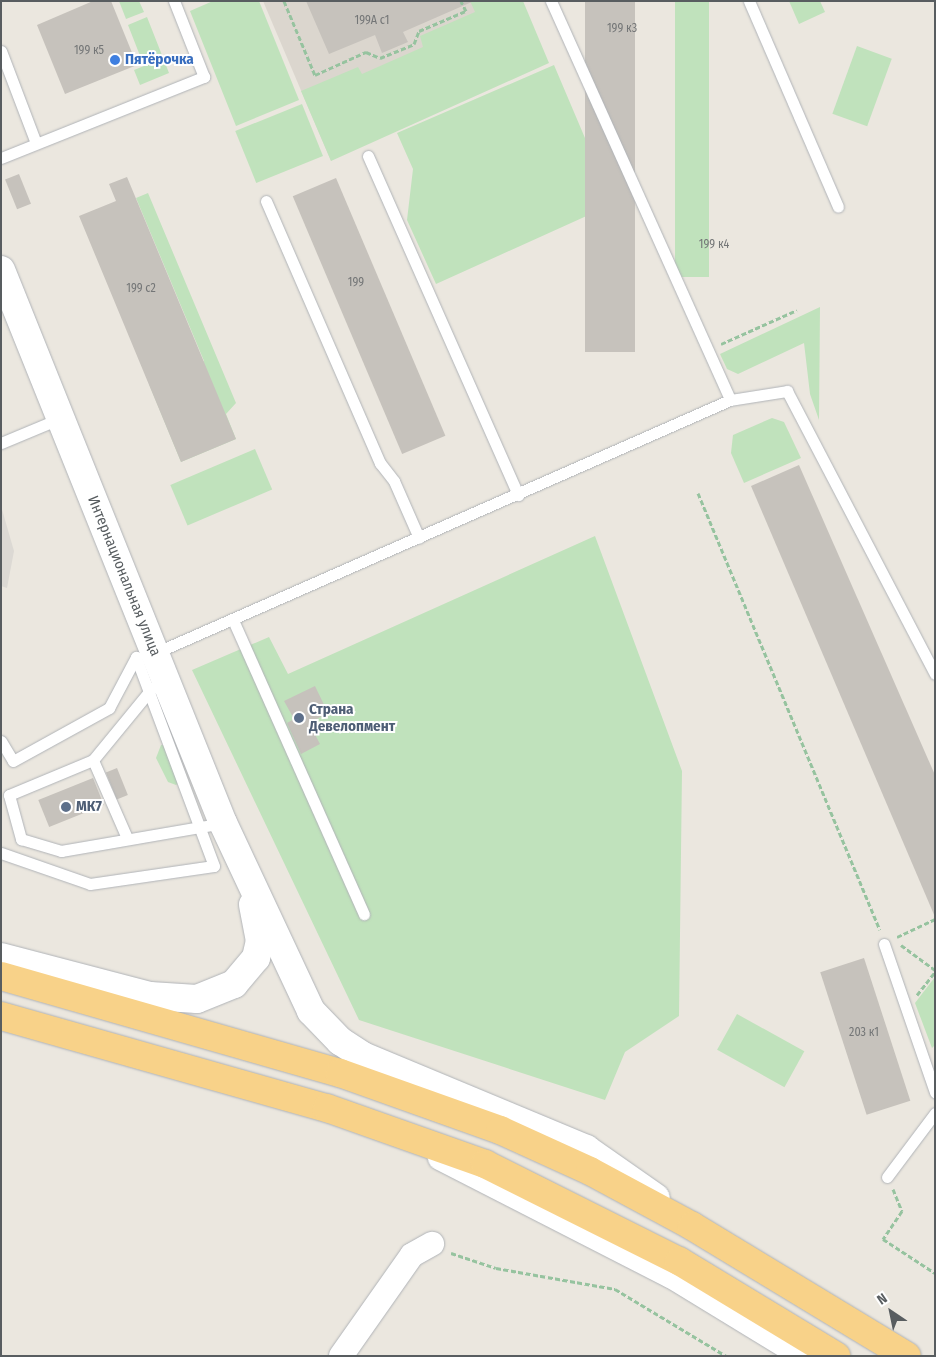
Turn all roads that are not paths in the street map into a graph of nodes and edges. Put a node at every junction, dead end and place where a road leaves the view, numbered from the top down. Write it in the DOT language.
graph roads {
  1 [pos="174,1"];
  2 [pos="551,1"];
  3 [pos="749,1"];
  4 [pos="1,51"];
  5 [pos="36,143"];
  6 [pos="368,156"];
  7 [pos="1,158"];
  8 [pos="266,202"];
  9 [pos="838,207"];
  10 [pos="1,270"];
  11 [pos="730,400"];
  12 [pos="60,418"];
  13 [pos="1,443"];
  14 [pos="518,495"];
  15 [pos="419,538"];
  16 [pos="233,620"];
  17 [pos="155,672"];
  18 [pos="935,674"];
  19 [pos="1,741"];
  20 [pos="93,760"];
  21 [pos="212,824"];
  22 [pos="127,838"];
  23 [pos="1,854"];
  24 [pos="249,881"];
  25 [pos="364,914"];
  26 [pos="889,941"];
  27 [pos="1,957"];
  28 [pos="1,976"];
  29 [pos="1,1016"];
  30 [pos="935,1092"];
  31 [pos="327,1108"];
  32 [pos="935,1113"];
  33 [pos="887,1177"];
  34 [pos="692,1226"];
  35 [pos="432,1244"];
  36 [pos="798,1354"];
  37 [pos="340,1356"];
  38 [pos="836,1356"];
  39 [pos="907,1356"];
  1 -- 5 [label="lane"];
  2 -- 11 [label="lane"];
  3 -- 9 [label="lane"];
  4 -- 5 [label="lane"];
  5 -- 7 [label="lane"];
  6 -- 14 [label="lane"];
  8 -- 15 [label="lane"];
  10 -- 12 [label="street, Интернациональная улица"];
  11 -- 14 [label="lane"];
  11 -- 18 [label="lane"];
  12 -- 13 [label="lane"];
  12 -- 17 [label="street, Интернациональная улица"];
  14 -- 15 [label="lane"];
  15 -- 16 [label="lane"];
  16 -- 17 [label="lane"];
  16 -- 25 [label="lane"];
  17 -- 19 [label="lane"];
  17 -- 20 [label="lane"];
  17 -- 21 [label="street, Интернациональная улица"];
  20 -- 22 [label="lane"];
  20 -- 22 [label="lane"];
  21 -- 22 [label="lane"];
  21 -- 23 [label="lane"];
  21 -- 24 [label="street, Интернациональная улица"];
  24 -- 27 [label="street"];
  24 -- 34 [label="street"];
  26 -- 30 [label="lane"];
  28 -- 34 [label="highway"];
  29 -- 31 [label="highway"];
  31 -- 36 [label="street"];
  31 -- 38 [label="highway"];
  32 -- 33 [label="lane"];
  34 -- 39 [label="highway"];
  35 -- 37 [label="street"];
}
